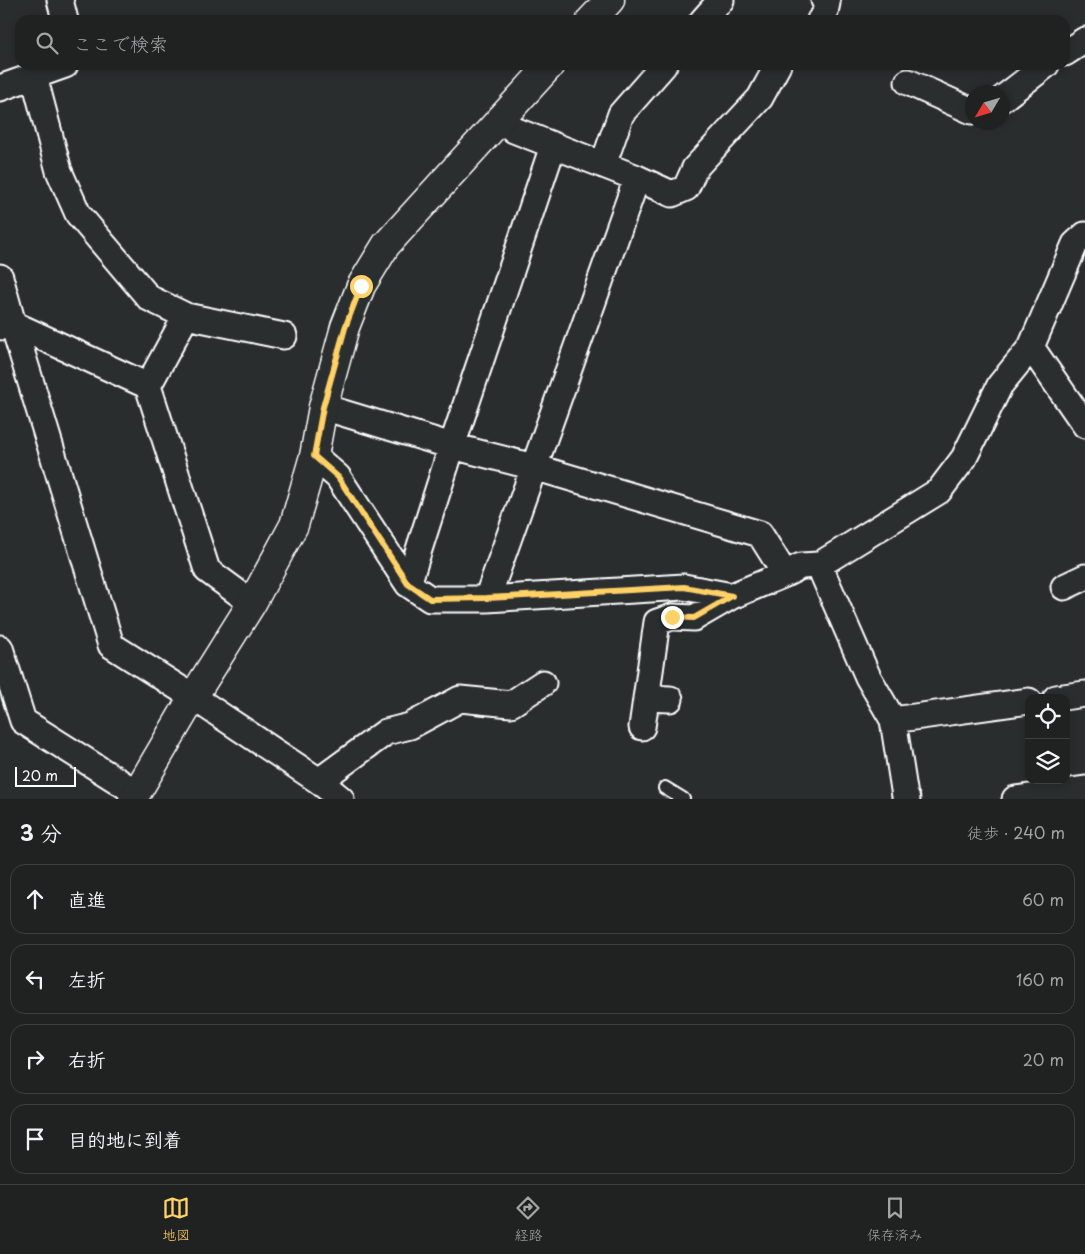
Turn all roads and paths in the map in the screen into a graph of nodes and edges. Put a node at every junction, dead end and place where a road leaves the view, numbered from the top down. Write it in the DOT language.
graph roads {
  1 [pos="60,0"];
  2 [pos="610,0"];
  3 [pos="721,0"];
  4 [pos="824,0"];
  5 [pos="64,15"];
  6 [pos="596,15"];
  7 [pos="708,15"];
  8 [pos="824,15"];
  9 [pos="1085,40"];
  10 [pos="1070,49"];
  11 [pos="51,70"];
  12 [pos="545,70"];
  13 [pos="660,70"];
  14 [pos="775,70"];
  15 [pos="1040,70"];
  16 [pos="34,76"];
  17 [pos="908,82"];
  18 [pos="0,88"];
  19 [pos="1010,93"];
  20 [pos="965,108"];
  21 [pos="500,118"];
  22 [pos="553,146"];
  23 [pos="603,164"];
  24 [pos="637,178"];
  25 [pos="1085,235"];
  26 [pos="0,278"];
  27 [pos="186,316"];
  28 [pos="6,326"];
  29 [pos="284,336"];
  30 [pos="1031,347"];
  31 [pos="148,386"];
  32 [pos="323,407"];
  33 [pos="1085,425"];
  34 [pos="452,446"];
  35 [pos="314,456"];
  36 [pos="534,467"];
  37 [pos="819,565"];
  38 [pos="785,574"];
  39 [pos="408,584"];
  40 [pos="732,596"];
  41 [pos="487,598"];
  42 [pos="252,603"];
  43 [pos="0,648"];
  44 [pos="543,683"];
  45 [pos="1085,694"];
  46 [pos="1070,696"];
  47 [pos="193,697"];
  48 [pos="1025,703"];
  49 [pos="893,720"];
  50 [pos="642,727"];
  51 [pos="319,781"];
  52 [pos="665,788"];
  53 [pos="1085,788"];
  54 [pos="135,796"];
  55 [pos="341,799"];
  56 [pos="683,799"];
  57 [pos="907,799"];
  58 [pos="1016,799"];
  1 -- 5 [label="street"];
  2 -- 6 [label="street"];
  3 -- 7 [label="street"];
  4 -- 8 [label="street"];
  9 -- 10 [label="street"];
  11 -- 16 [label="street"];
  12 -- 21 [label="street"];
  13 -- 23 [label="street"];
  14 -- 24 [label="street"];
  15 -- 19 [label="street"];
  16 -- 18 [label="street"];
  16 -- 27 [label="street"];
  17 -- 20 [label="street"];
  21 -- 22 [label="street"];
  21 -- 32 [label="street"];
  22 -- 23 [label="street"];
  22 -- 34 [label="street"];
  23 -- 24 [label="street"];
  24 -- 36 [label="street"];
  25 -- 30 [label="street"];
  26 -- 28 [label="street"];
  27 -- 29 [label="street"];
  27 -- 31 [label="street"];
  28 -- 31 [label="street"];
  28 -- 47 [label="street"];
  30 -- 33 [label="street"];
  30 -- 37 [label="street"];
  31 -- 42 [label="street"];
  32 -- 34 [label="street"];
  32 -- 35 [label="street"];
  34 -- 36 [label="street"];
  34 -- 39 [label="street"];
  35 -- 39 [label="street"];
  35 -- 42 [label="street"];
  36 -- 38 [label="street"];
  36 -- 41 [label="street"];
  37 -- 38 [label="street"];
  37 -- 49 [label="street"];
  38 -- 40 [label="street"];
  39 -- 41 [label="street"];
  40 -- 41 [label="street"];
  40 -- 50 [label="street"];
  42 -- 47 [label="street"];
  43 -- 54 [label="street"];
  44 -- 51 [label="street"];
  45 -- 46 [label="street"];
  47 -- 51 [label="street"];
  47 -- 54 [label="street"];
  48 -- 49 [label="street"];
  49 -- 57 [label="street"];
  51 -- 55 [label="street"];
  52 -- 56 [label="lane"];
  53 -- 58 [label="street"];
}
